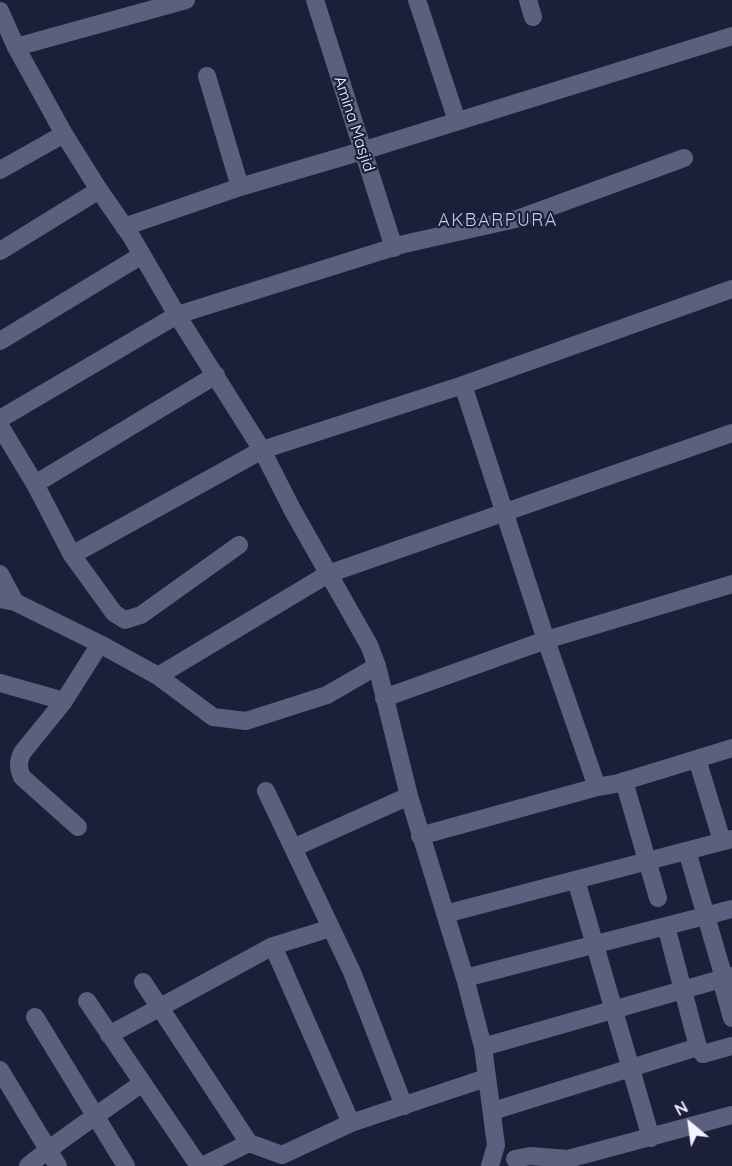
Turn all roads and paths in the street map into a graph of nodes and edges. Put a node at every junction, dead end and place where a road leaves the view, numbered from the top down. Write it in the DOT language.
graph roads {
  1 [pos="315,0"];
  2 [pos="417,0"];
  3 [pos="180,1"];
  4 [pos="0,11"];
  5 [pos="732,36"];
  6 [pos="16,47"];
  7 [pos="207,76"];
  8 [pos="457,121"];
  9 [pos="64,134"];
  10 [pos="362,151"];
  11 [pos="684,158"];
  12 [pos="0,170"];
  13 [pos="240,187"];
  14 [pos="99,190"];
  15 [pos="124,227"];
  16 [pos="394,248"];
  17 [pos="0,251"];
  18 [pos="142,255"];
  19 [pos="732,289"];
  20 [pos="177,315"];
  21 [pos="0,341"];
  22 [pos="216,375"];
  23 [pos="463,385"];
  24 [pos="0,419"];
  25 [pos="0,426"];
  26 [pos="732,433"];
  27 [pos="262,450"];
  28 [pos="35,484"];
  29 [pos="504,513"];
  30 [pos="239,545"];
  31 [pos="72,555"];
  32 [pos="0,574"];
  33 [pos="328,574"];
  34 [pos="732,584"];
  35 [pos="8,600"];
  36 [pos="546,640"];
  37 [pos="100,644"];
  38 [pos="377,666"];
  39 [pos="158,676"];
  40 [pos="0,683"];
  41 [pos="384,698"];
  42 [pos="64,701"];
  43 [pos="732,748"];
  44 [pos="697,759"];
  45 [pos="624,781"];
  46 [pos="597,787"];
  47 [pos="266,791"];
  48 [pos="409,796"];
  49 [pos="78,827"];
  50 [pos="420,836"];
  51 [pos="728,843"];
  52 [pos="293,848"];
  53 [pos="687,851"];
  54 [pos="647,861"];
  55 [pos="576,880"];
  56 [pos="658,898"];
  57 [pos="732,909"];
  58 [pos="445,914"];
  59 [pos="707,915"];
  60 [pos="666,926"];
  61 [pos="331,927"];
  62 [pos="596,945"];
  63 [pos="273,946"];
  64 [pos="726,977"];
  65 [pos="465,978"];
  66 [pos="143,982"];
  67 [pos="683,990"];
  68 [pos="87,1001"];
  69 [pos="160,1008"];
  70 [pos="614,1010"];
  71 [pos="35,1017"];
  72 [pos="732,1018"];
  73 [pos="109,1035"];
  74 [pos="732,1046"];
  75 [pos="483,1047"];
  76 [pos="698,1047"];
  77 [pos="630,1068"];
  78 [pos="0,1070"];
  79 [pos="486,1078"];
  80 [pos="142,1083"];
  81 [pos="404,1106"];
  82 [pos="493,1110"];
  83 [pos="732,1115"];
  84 [pos="96,1118"];
  85 [pos="351,1123"];
  86 [pos="651,1138"];
  87 [pos="249,1143"];
  88 [pos="496,1145"];
  89 [pos="48,1149"];
  90 [pos="517,1163"];
  91 [pos="28,1166"];
  92 [pos="58,1166"];
  93 [pos="126,1166"];
  94 [pos="200,1166"];
  95 [pos="490,1166"];
  1 -- 10 [label="street, Amina Masjid"];
  2 -- 8 [label="street"];
  3 -- 6 [label="street"];
  4 -- 6 [label="street"];
  5 -- 8 [label="street"];
  6 -- 9 [label="street"];
  7 -- 13 [label="street"];
  8 -- 10 [label="street"];
  9 -- 12 [label="street"];
  9 -- 14 [label="street"];
  10 -- 13 [label="street"];
  10 -- 16 [label="street, Amina Masjid"];
  11 -- 16 [label="street"];
  13 -- 15 [label="street"];
  14 -- 15 [label="street"];
  14 -- 17 [label="street"];
  15 -- 18 [label="street"];
  16 -- 20 [label="street"];
  18 -- 20 [label="street"];
  18 -- 21 [label="street"];
  19 -- 23 [label="street"];
  20 -- 22 [label="street"];
  20 -- 24 [label="street"];
  22 -- 27 [label="street"];
  22 -- 28 [label="street"];
  23 -- 27 [label="street"];
  23 -- 29 [label="street"];
  25 -- 28 [label="street"];
  26 -- 29 [label="street"];
  27 -- 31 [label="street"];
  27 -- 33 [label="street"];
  28 -- 31 [label="street"];
  29 -- 33 [label="street"];
  29 -- 36 [label="street"];
  30 -- 31 [label="street"];
  32 -- 35 [label="street"];
  33 -- 38 [label="street"];
  33 -- 39 [label="street"];
  34 -- 36 [label="street"];
  35 -- 37 [label="street"];
  36 -- 41 [label="street"];
  36 -- 46 [label="street"];
  37 -- 39 [label="street"];
  37 -- 42 [label="street"];
  38 -- 39 [label="street"];
  38 -- 41 [label="street"];
  40 -- 42 [label="street"];
  41 -- 48 [label="street"];
  42 -- 49 [label="street"];
  43 -- 44 [label="street"];
  44 -- 45 [label="street"];
  44 -- 51 [label="street"];
  45 -- 46 [label="street"];
  45 -- 54 [label="street"];
  46 -- 50 [label="street"];
  47 -- 52 [label="street"];
  48 -- 50 [label="street"];
  48 -- 52 [label="street"];
  50 -- 58 [label="street"];
  51 -- 53 [label="street"];
  52 -- 61 [label="street"];
  53 -- 54 [label="street"];
  53 -- 59 [label="street"];
  54 -- 55 [label="street"];
  54 -- 56 [label="street"];
  55 -- 58 [label="street"];
  55 -- 62 [label="street"];
  57 -- 59 [label="street"];
  58 -- 65 [label="street"];
  59 -- 60 [label="street"];
  59 -- 64 [label="street"];
  60 -- 62 [label="street"];
  60 -- 67 [label="street"];
  61 -- 63 [label="street"];
  61 -- 81 [label="street"];
  62 -- 65 [label="street"];
  62 -- 70 [label="street"];
  63 -- 69 [label="street"];
  63 -- 85 [label="street"];
  64 -- 67 [label="street"];
  64 -- 72 [label="street"];
  65 -- 75 [label="street"];
  66 -- 69 [label="street"];
  67 -- 70 [label="street"];
  67 -- 76 [label="street"];
  68 -- 73 [label="street"];
  69 -- 73 [label="street"];
  69 -- 87 [label="street"];
  70 -- 75 [label="street"];
  70 -- 77 [label="street"];
  71 -- 84 [label="street"];
  73 -- 80 [label="street"];
  74 -- 76 [label="street"];
  75 -- 79 [label="street"];
  76 -- 77 [label="street"];
  77 -- 82 [label="street"];
  77 -- 86 [label="street"];
  78 -- 89 [label="street"];
  79 -- 81 [label="street"];
  79 -- 82 [label="street"];
  80 -- 84 [label="street"];
  80 -- 94 [label="street"];
  81 -- 85 [label="street"];
  82 -- 88 [label="street"];
  83 -- 86 [label="street"];
  84 -- 89 [label="street"];
  84 -- 93 [label="street"];
  85 -- 87 [label="street"];
  86 -- 90 [label="street"];
  87 -- 94 [label="street"];
  88 -- 90 [label="street"];
  88 -- 95 [label="street"];
  89 -- 91 [label="street"];
  89 -- 92 [label="street"];
}
